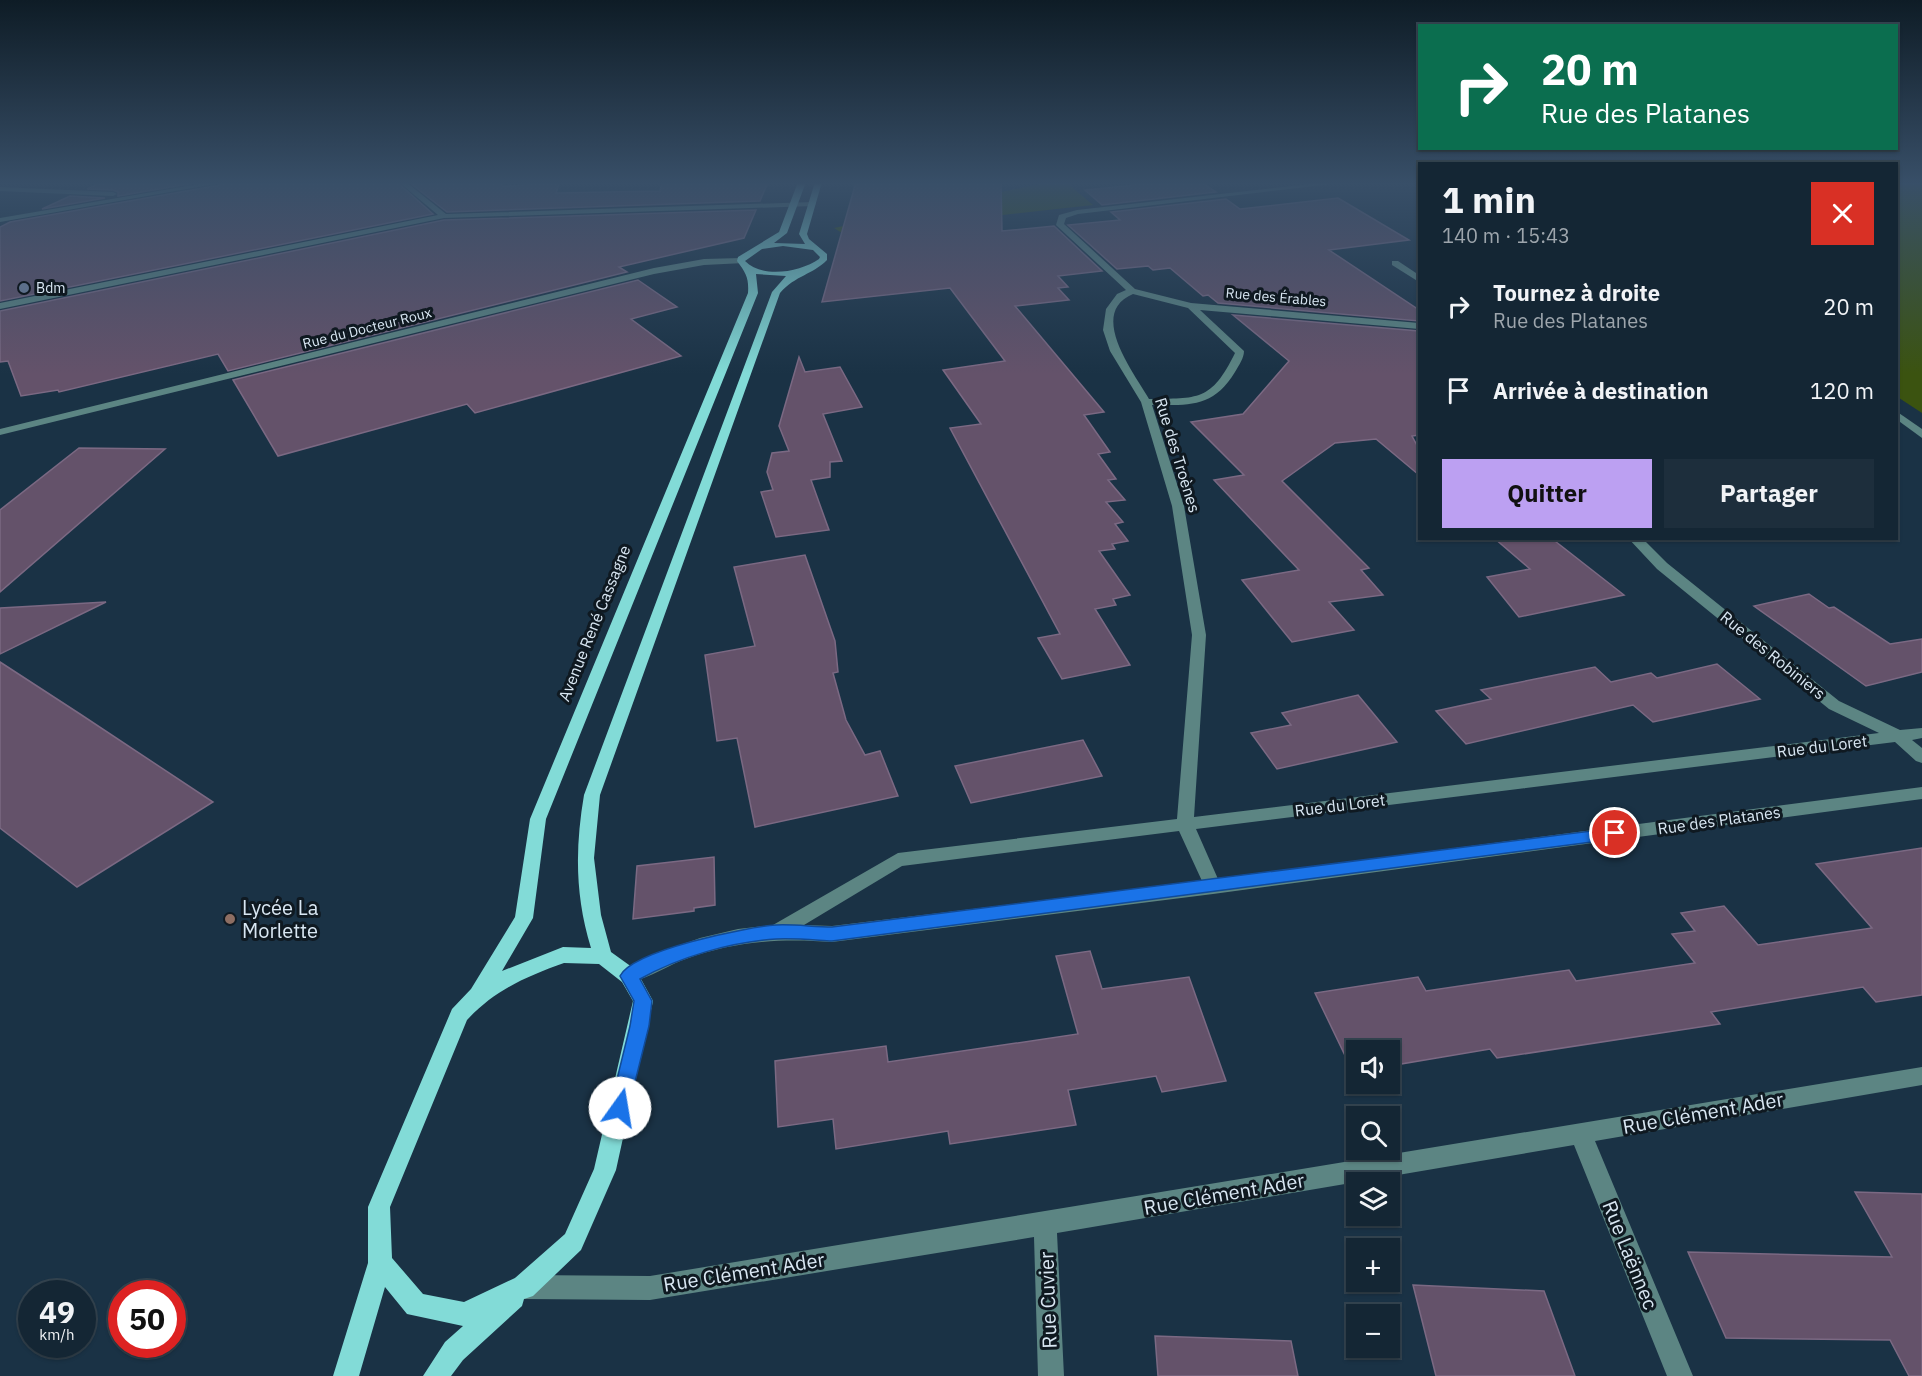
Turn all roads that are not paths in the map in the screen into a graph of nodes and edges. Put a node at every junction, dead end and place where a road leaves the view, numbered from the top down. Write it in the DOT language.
graph roads {
  1 [pos="295,246"];
  2 [pos="766,246"];
  3 [pos="800,246"];
  4 [pos="1083,246"];
  5 [pos="760,247"];
  6 [pos="814,248"];
  7 [pos="1395,263"];
  8 [pos="745,265"];
  9 [pos="810,268"];
  10 [pos="1418,278"];
  11 [pos="1132,291"];
  12 [pos="0,306"];
  13 [pos="1191,306"];
  14 [pos="1418,326"];
  15 [pos="1146,402"];
  16 [pos="1898,417"];
  17 [pos="0,432"];
  18 [pos="1922,435"];
  19 [pos="1636,540"];
  20 [pos="1922,733"];
  21 [pos="1898,736"];
  22 [pos="1922,757"];
  23 [pos="1922,793"];
  24 [pos="1185,825"];
  25 [pos="1213,887"];
  26 [pos="776,932"];
  27 [pos="603,956"];
  28 [pos="629,976"];
  29 [pos="478,995"];
  30 [pos="1922,1076"];
  31 [pos="1581,1134"];
  32 [pos="1045,1224"];
  33 [pos="380,1263"];
  34 [pos="524,1287"];
  35 [pos="346,1376"];
  36 [pos="436,1376"];
  37 [pos="1051,1376"];
  38 [pos="1680,1376"];
  1 -- 12 [label="street"];
  2 -- 5 [label="main road"];
  3 -- 6 [label="main road"];
  4 -- 11 [label="street"];
  5 -- 8 [label="main road"];
  6 -- 9 [label="main road"];
  7 -- 10 [label="street"];
  8 -- 9 [label="main road"];
  8 -- 17 [label="street, Rue du Docteur Roux"];
  8 -- 29 [label="main road, Avenue René Cassagne"];
  9 -- 27 [label="main road"];
  11 -- 13 [label="street, Rue des Érables"];
  11 -- 15 [label="street, Rue des Troènes"];
  13 -- 14 [label="street, Rue des Érables"];
  13 -- 15 [label="street"];
  15 -- 24 [label="street, Rue des Troènes"];
  16 -- 18 [label="street"];
  19 -- 21 [label="street, Rue des Robiniers"];
  20 -- 21 [label="street, Rue du Loret"];
  21 -- 22 [label="street, Rue des Robiniers"];
  21 -- 24 [label="street, Rue du Loret"];
  23 -- 25 [label="street, Rue des Platanes"];
  24 -- 25 [label="street"];
  24 -- 26 [label="street, Rue du Loret"];
  25 -- 26 [label="street, Rue des Platanes"];
  26 -- 28 [label="street, Rue des Platanes"];
  27 -- 28 [label="main road"];
  27 -- 29 [label="main road, Avenue René Cassagne"];
  28 -- 34 [label="main road"];
  29 -- 33 [label="main road, Avenue René Cassagne"];
  30 -- 31 [label="street, Rue Clément Ader"];
  31 -- 32 [label="street, Rue Clément Ader"];
  31 -- 38 [label="street, Rue Laënnec"];
  32 -- 34 [label="street, Rue Clément Ader"];
  32 -- 37 [label="street, Rue Cuvier"];
  33 -- 34 [label="main road"];
  33 -- 35 [label="main road, Avenue René Cassagne"];
  34 -- 36 [label="main road"];
}
